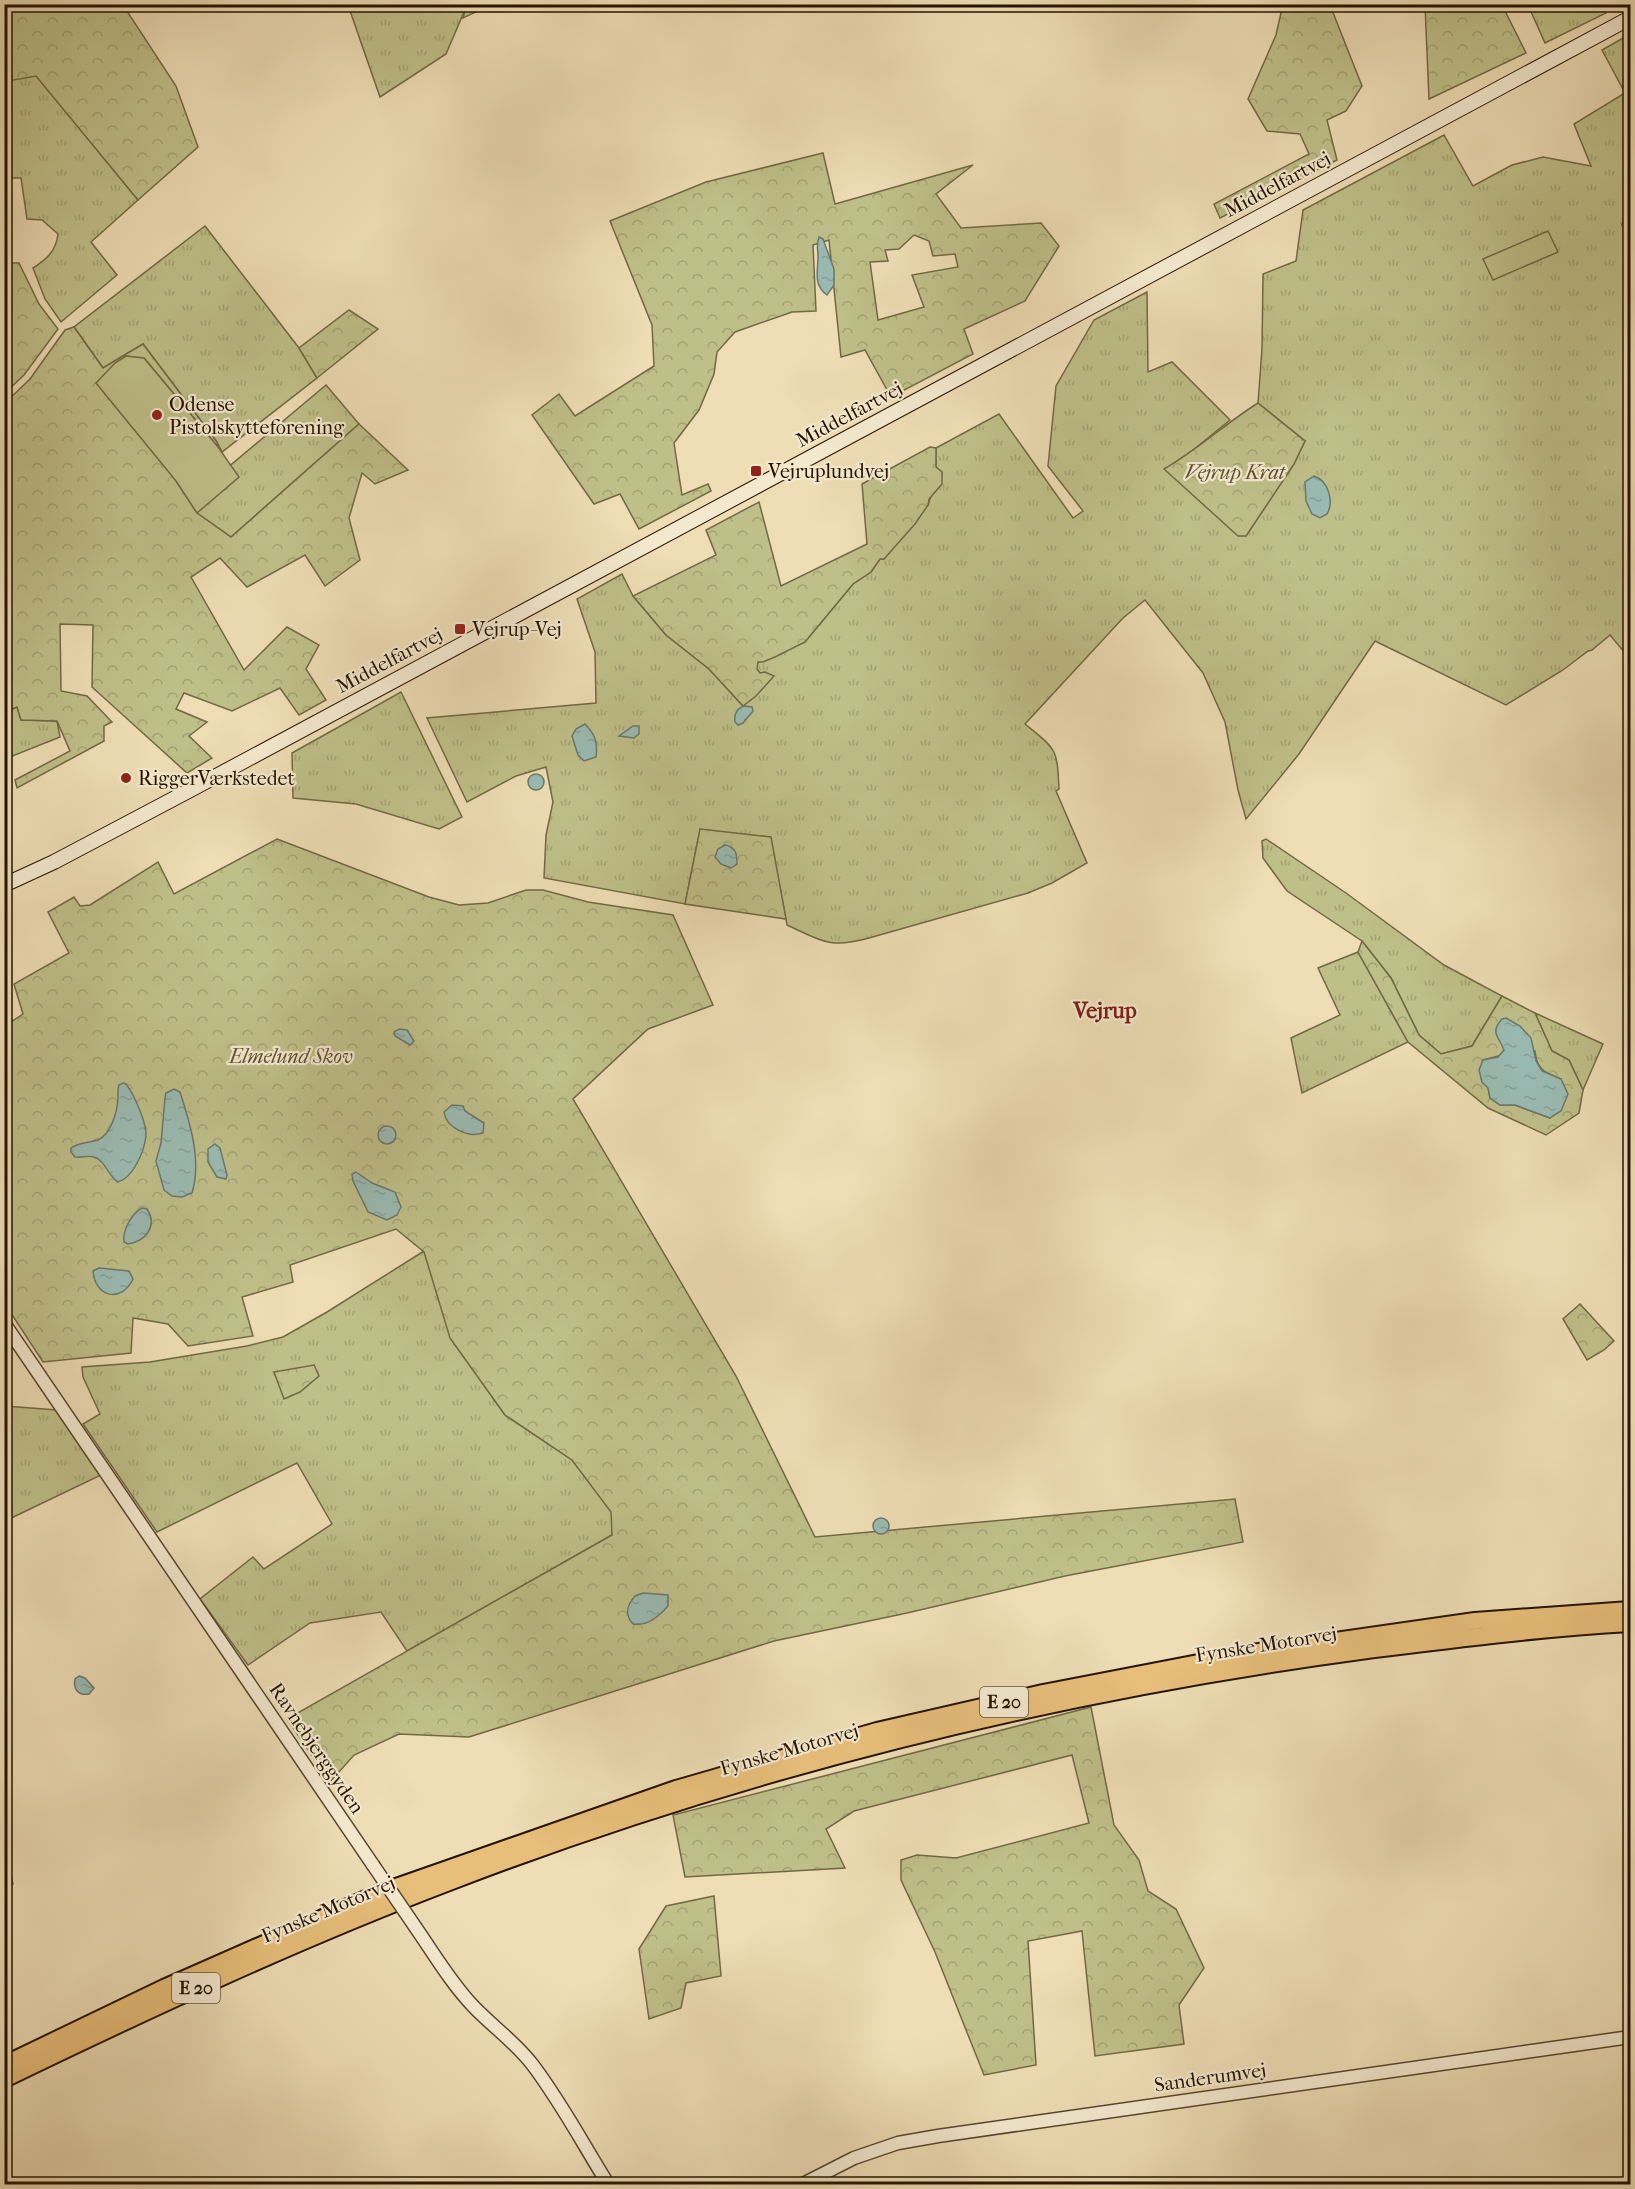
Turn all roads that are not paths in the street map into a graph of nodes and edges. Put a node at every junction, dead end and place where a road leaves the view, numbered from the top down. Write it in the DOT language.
graph roads {
  1 [pos="1630,18"];
  2 [pos="54,862"];
  3 [pos="4,885"];
  4 [pos="4,892"];
  5 [pos="4,1323"];
  6 [pos="1630,1610"];
  7 [pos="1630,1623"];
  8 [pos="1630,2037"];
  9 [pos="4,2065"];
  10 [pos="4,2079"];
  11 [pos="608,2184"];
  12 [pos="803,2184"];
  1 -- 2 [label="main road, Middelfartvej"];
  2 -- 3 [label="main road, Middelfartvej"];
  2 -- 4 [label="main road, Middelfartvej"];
  5 -- 11 [label="street, Ravnebjerggyden, bridge"];
  6 -- 9 [label="highway, Fynske Motorvej / E 20"];
  7 -- 10 [label="highway, Fynske Motorvej / E 20"];
  8 -- 12 [label="street, Sanderumvej"];
}
